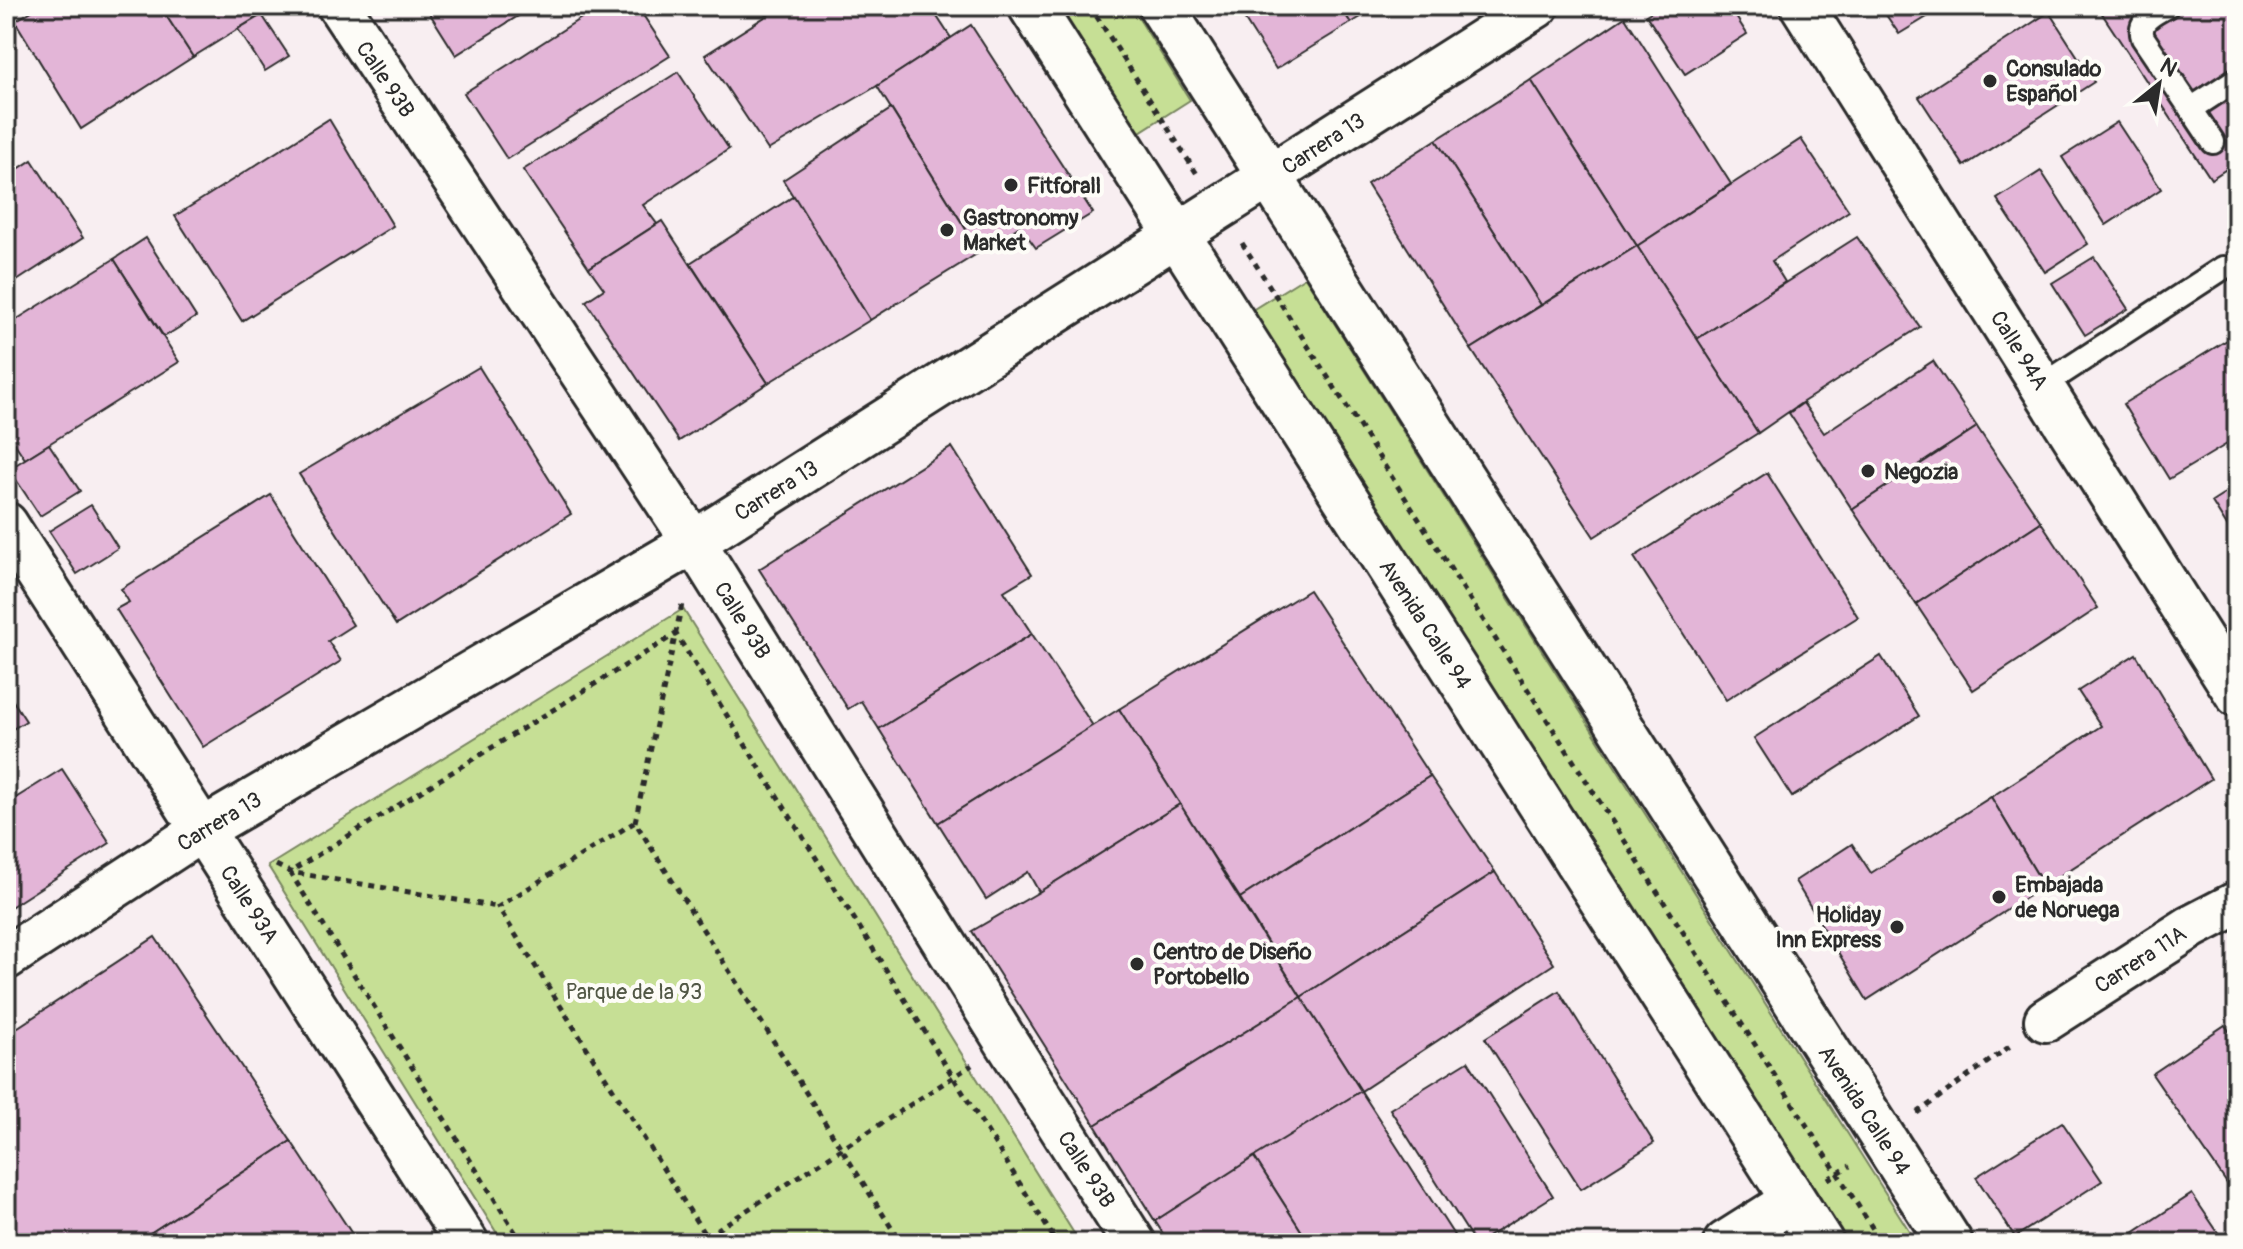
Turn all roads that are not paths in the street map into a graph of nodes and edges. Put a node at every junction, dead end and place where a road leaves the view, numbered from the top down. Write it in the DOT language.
graph roads {
  1 [pos="339,6"];
  2 [pos="1031,6"];
  3 [pos="1161,6"];
  4 [pos="1537,6"];
  5 [pos="1802,6"];
  6 [pos="2167,6"];
  7 [pos="2237,79"];
  8 [pos="2191,109"];
  9 [pos="2213,142"];
  10 [pos="1270,177"];
  11 [pos="1177,235"];
  12 [pos="2223,268"];
  13 [pos="2042,386"];
  14 [pos="6,524"];
  15 [pos="694,542"];
  16 [pos="2237,695"];
  17 [pos="202,830"];
  18 [pos="2237,903"];
  19 [pos="6,958"];
  20 [pos="2046,1020"];
  21 [pos="1793,1200"];
  22 [pos="467,1243"];
  23 [pos="1134,1243"];
  24 [pos="1725,1243"];
  25 [pos="1821,1243"];
  26 [pos="1950,1243"];
  1 -- 15 [label="street, Calle 93B"];
  2 -- 11 [label="main road, Avenida Calle 94"];
  3 -- 10 [label="main road, Avenida Calle 94"];
  4 -- 10 [label="street, Carrera 13"];
  5 -- 13 [label="street, Calle 94A"];
  6 -- 8 [label="lane"];
  7 -- 8 [label="lane"];
  8 -- 9 [label="lane"];
  10 -- 11 [label="street, Carrera 13"];
  10 -- 26 [label="main road, Avenida Calle 94"];
  11 -- 15 [label="street, Carrera 13"];
  11 -- 21 [label="main road, Avenida Calle 94"];
  12 -- 13 [label="lane"];
  13 -- 16 [label="street, Calle 94A"];
  14 -- 17 [label="street, Calle 93A"];
  15 -- 17 [label="street, Carrera 13"];
  15 -- 23 [label="street, Calle 93B"];
  17 -- 19 [label="street, Carrera 13"];
  17 -- 22 [label="street, Calle 93A"];
  18 -- 20 [label="street, Carrera 11A"];
  21 -- 24 [label="street"];
  21 -- 25 [label="main road, Avenida Calle 94"];
}
